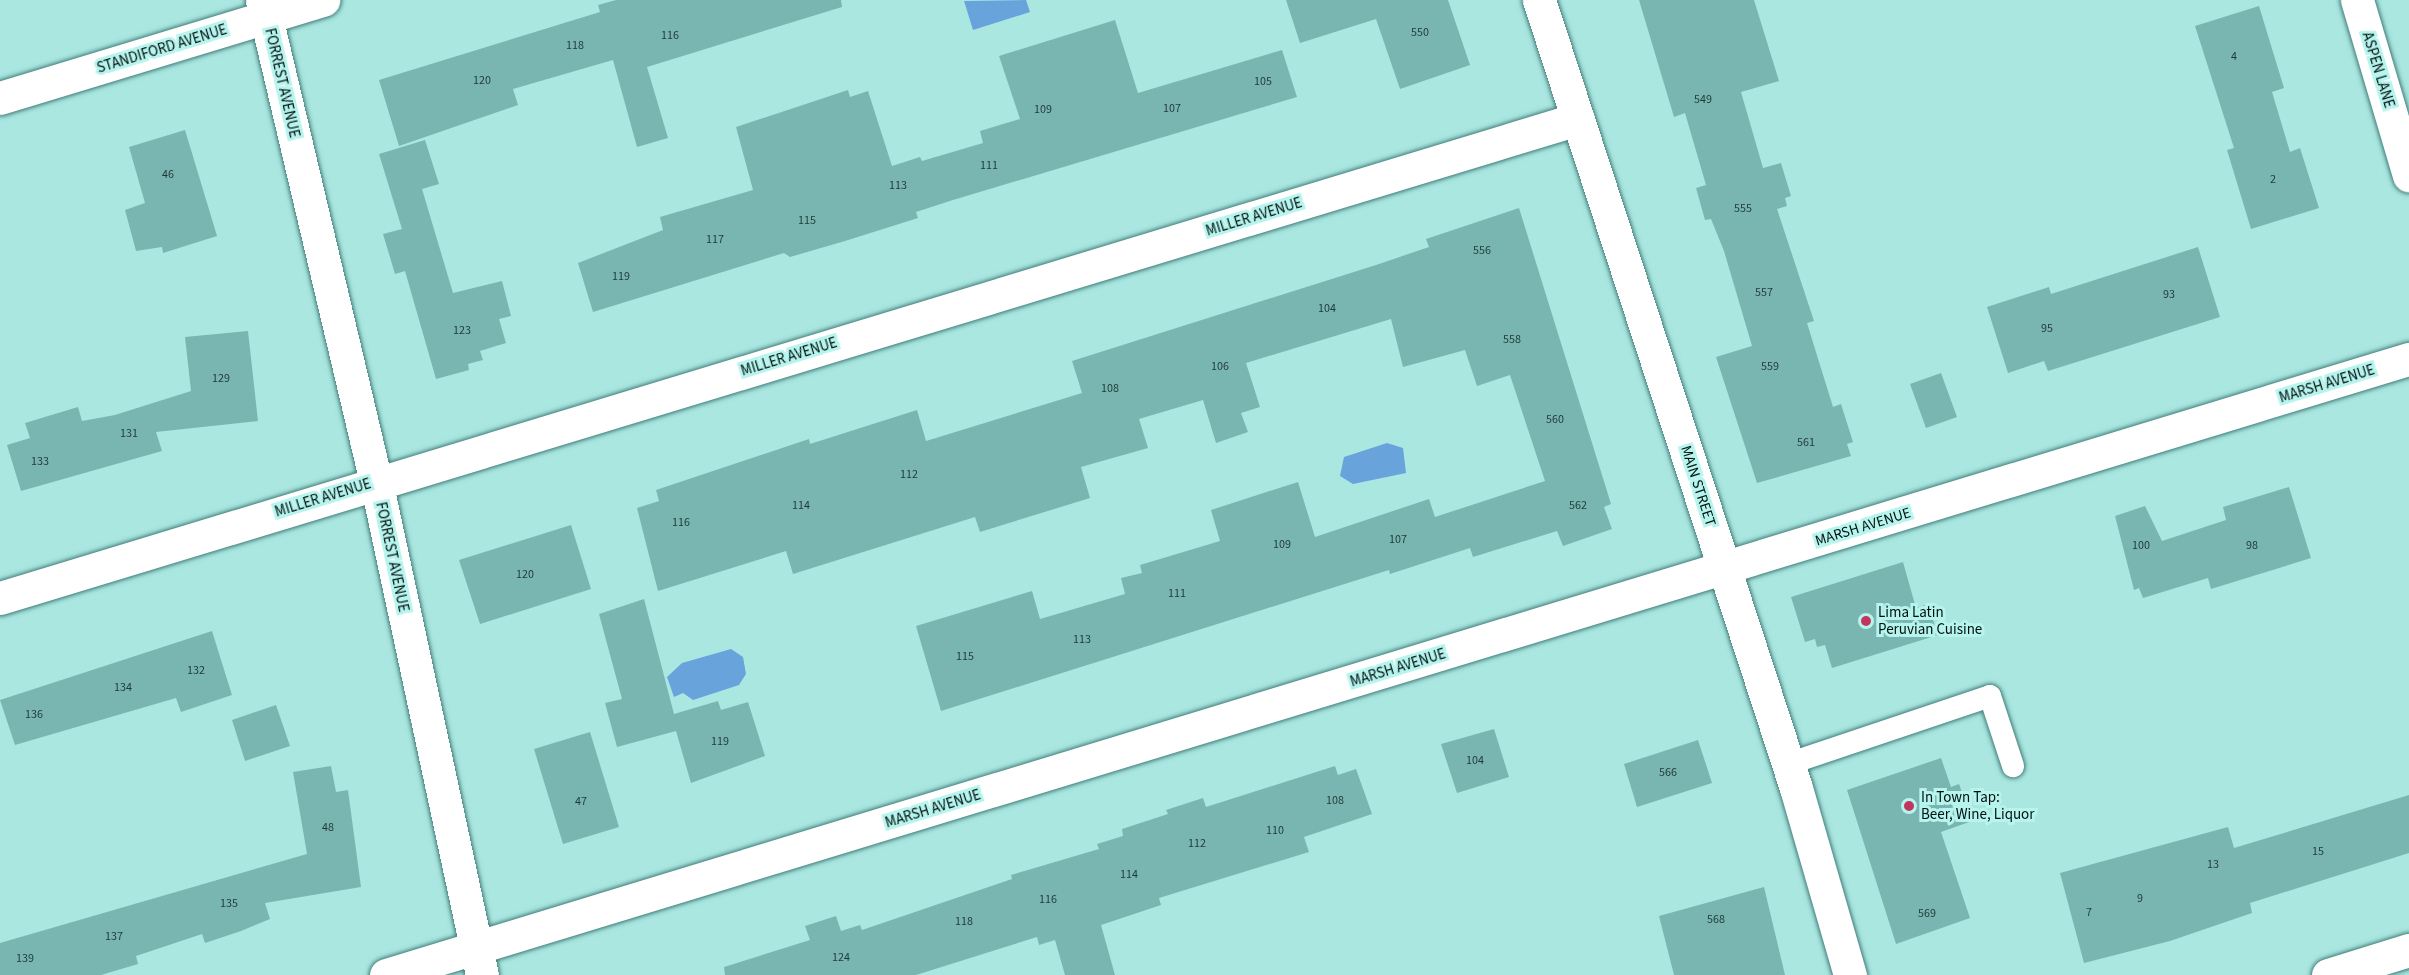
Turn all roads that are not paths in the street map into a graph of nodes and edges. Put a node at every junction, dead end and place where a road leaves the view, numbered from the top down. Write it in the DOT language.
graph roads {
  1 [pos="323,0"];
  2 [pos="1539,0"];
  3 [pos="2357,0"];
  4 [pos="264,8"];
  5 [pos="0,98"];
  6 [pos="1578,119"];
  7 [pos="2409,175"];
  8 [pos="2409,359"];
  9 [pos="376,481"];
  10 [pos="1725,569"];
  11 [pos="0,598"];
  12 [pos="1788,764"];
  13 [pos="2013,766"];
  14 [pos="2409,950"];
  15 [pos="479,961"];
  16 [pos="386,975"];
  17 [pos="1850,975"];
  18 [pos="2328,975"];
  1 -- 4 [label="street, STANDIFORD AVENUE"];
  2 -- 6 [label="street, MAIN STREET"];
  3 -- 7 [label="street, ASPEN LANE"];
  4 -- 5 [label="street, STANDIFORD AVENUE"];
  4 -- 9 [label="street, FORREST AVENUE"];
  6 -- 9 [label="street, MILLER AVENUE"];
  6 -- 10 [label="street, MAIN STREET"];
  8 -- 10 [label="street, MARSH AVENUE"];
  9 -- 11 [label="street, MILLER AVENUE"];
  9 -- 15 [label="street, FORREST AVENUE"];
  10 -- 12 [label="street, MAIN STREET"];
  10 -- 15 [label="street, MARSH AVENUE"];
  12 -- 13 [label="lane"];
  12 -- 17 [label="street, MAIN STREET"];
  14 -- 18 [label="street"];
  15 -- 16 [label="street, MARSH AVENUE"];
}
